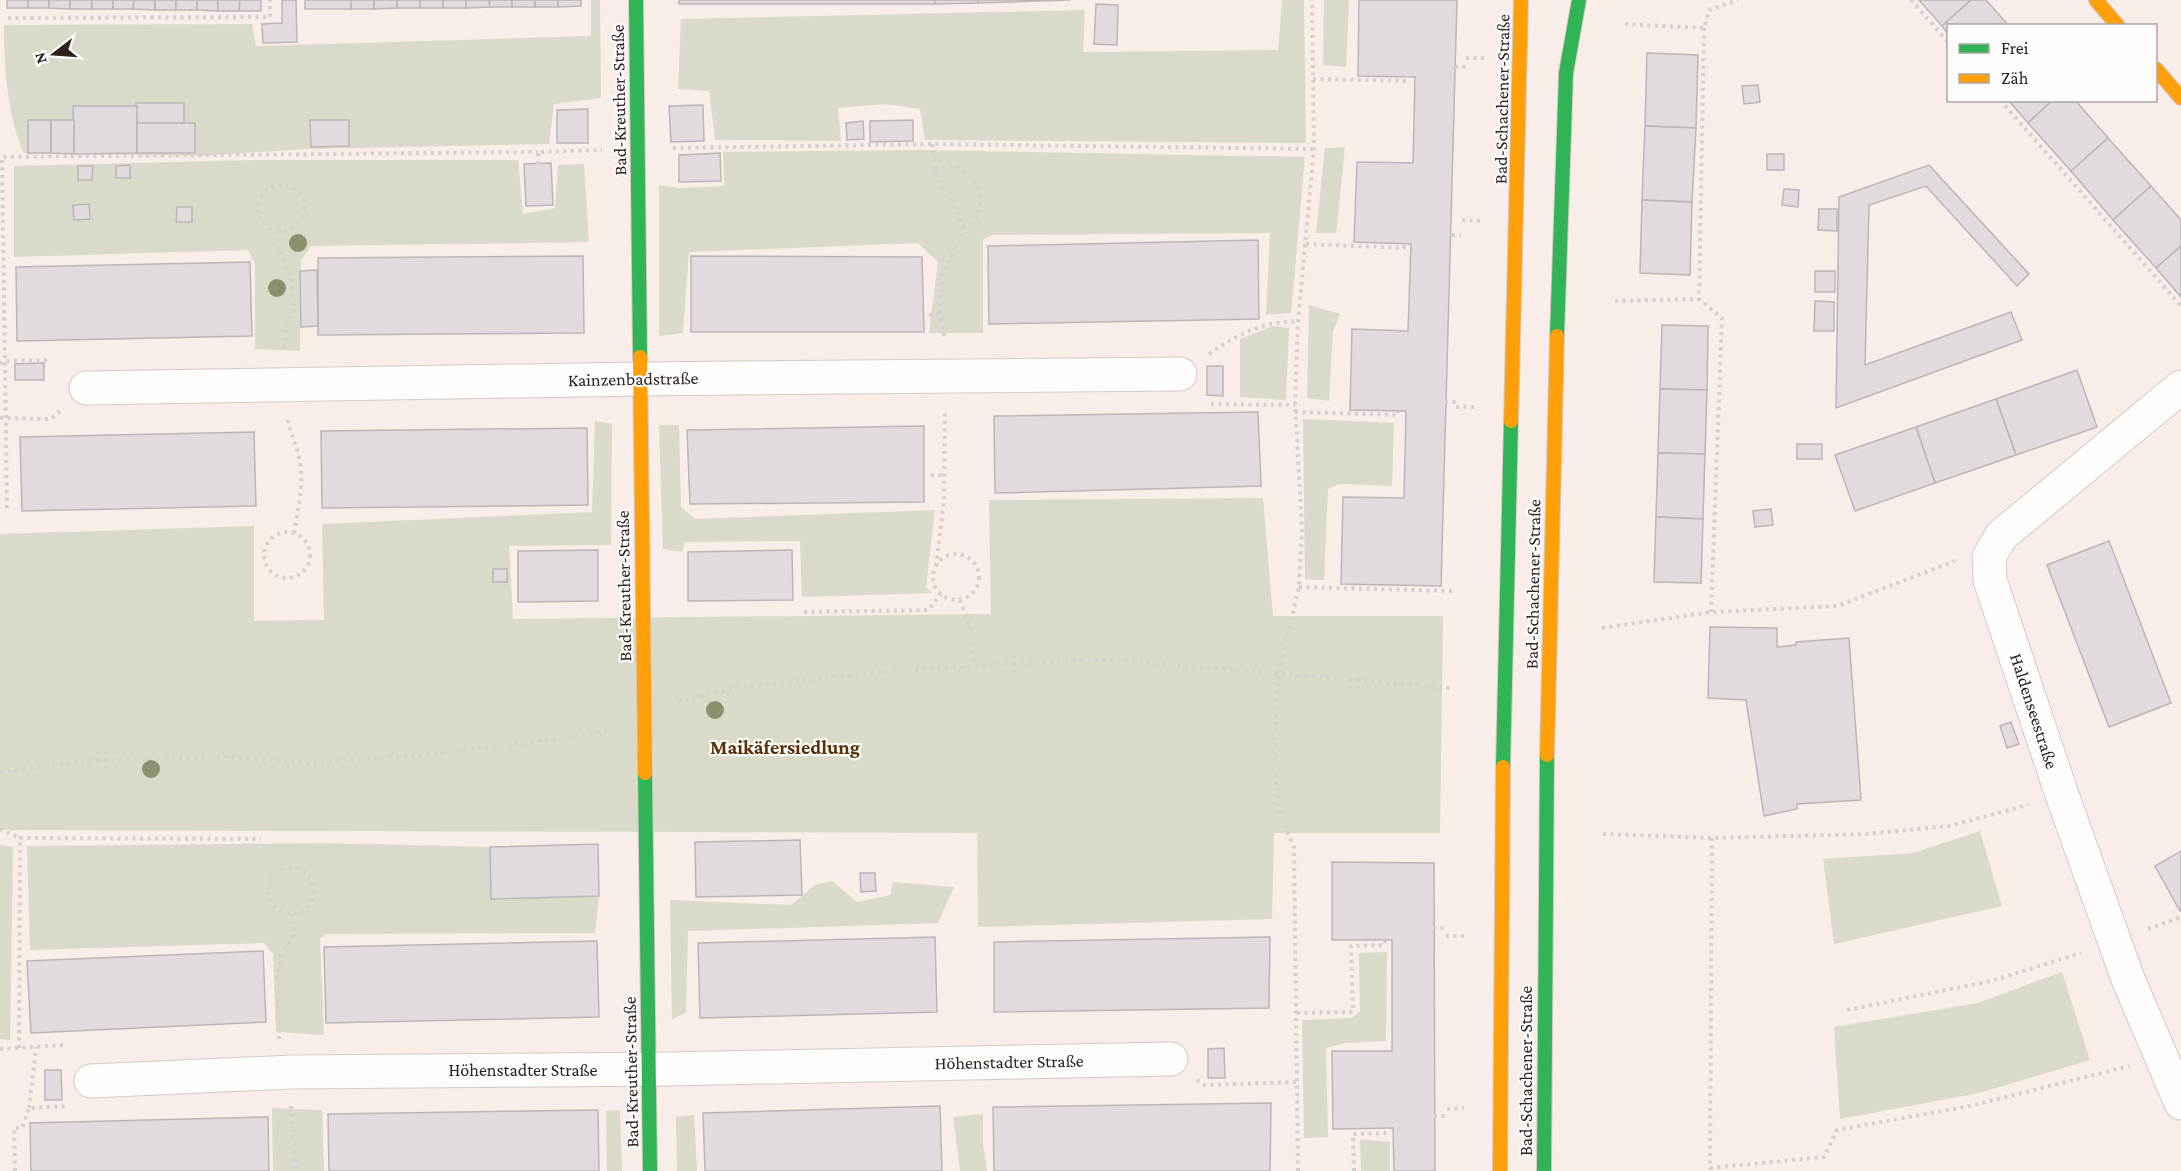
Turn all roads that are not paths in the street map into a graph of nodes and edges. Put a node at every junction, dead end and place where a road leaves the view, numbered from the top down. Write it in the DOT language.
graph roads {
  1 [pos="636,0"];
  2 [pos="1521,0"];
  3 [pos="1579,0"];
  4 [pos="2096,0"];
  5 [pos="2116,24"];
  6 [pos="2157,70"];
  7 [pos="2181,98"];
  8 [pos="1180,374"];
  9 [pos="639,379"];
  10 [pos="2181,387"];
  11 [pos="86,388"];
  12 [pos="1171,1059"];
  13 [pos="649,1069"];
  14 [pos="91,1081"];
  15 [pos="2181,1103"];
  16 [pos="650,1171"];
  17 [pos="1500,1171"];
  18 [pos="1544,1171"];
  1 -- 9 [label="main road, Bad-Kreuther-Straße"];
  2 -- 17 [label="main road, Bad-Schachener-Straße"];
  3 -- 18 [label="main road, Bad-Schachener-Straße"];
  4 -- 5 [label="main road"];
  6 -- 7 [label="main road"];
  8 -- 9 [label="street, Kainzenbadstraße"];
  9 -- 11 [label="street, Kainzenbadstraße"];
  9 -- 13 [label="main road, Bad-Kreuther-Straße"];
  10 -- 15 [label="street, Haldenseestraße"];
  12 -- 13 [label="street, Höhenstadter Straße"];
  13 -- 14 [label="street, Höhenstadter Straße"];
  13 -- 16 [label="main road, Bad-Kreuther-Straße"];
}
